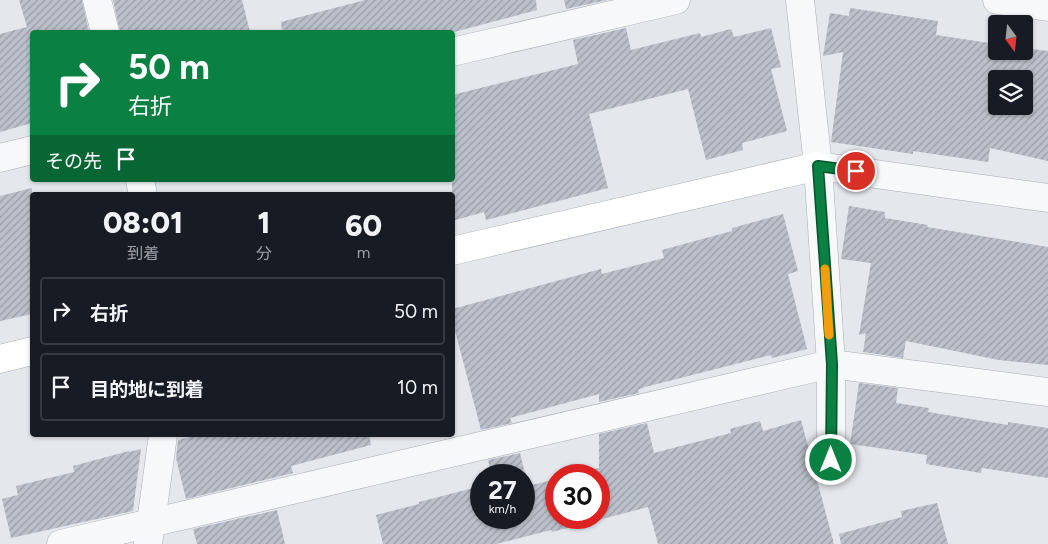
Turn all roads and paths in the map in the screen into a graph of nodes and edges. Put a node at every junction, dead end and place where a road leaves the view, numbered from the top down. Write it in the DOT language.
graph roads {
  1 [pos="97,0"];
  2 [pos="676,0"];
  3 [pos="800,0"];
  4 [pos="997,0"];
  5 [pos="1048,7"];
  6 [pos="104,30"];
  7 [pos="455,51"];
  8 [pos="30,150"];
  9 [pos="0,158"];
  10 [pos="818,166"];
  11 [pos="1048,198"];
  12 [pos="455,250"];
  13 [pos="30,351"];
  14 [pos="0,359"];
  15 [pos="832,364"];
  16 [pos="1048,392"];
  17 [pos="163,437"];
  18 [pos="831,460"];
  19 [pos="150,533"];
  20 [pos="61,544"];
  1 -- 6 [label="street"];
  2 -- 7 [label="street"];
  3 -- 10 [label="street"];
  4 -- 5 [label="street"];
  8 -- 9 [label="street"];
  10 -- 11 [label="street"];
  10 -- 12 [label="street"];
  10 -- 15 [label="street"];
  13 -- 14 [label="street"];
  15 -- 16 [label="street"];
  15 -- 18 [label="street"];
  15 -- 19 [label="street"];
  17 -- 19 [label="street"];
  19 -- 20 [label="street"];
}
